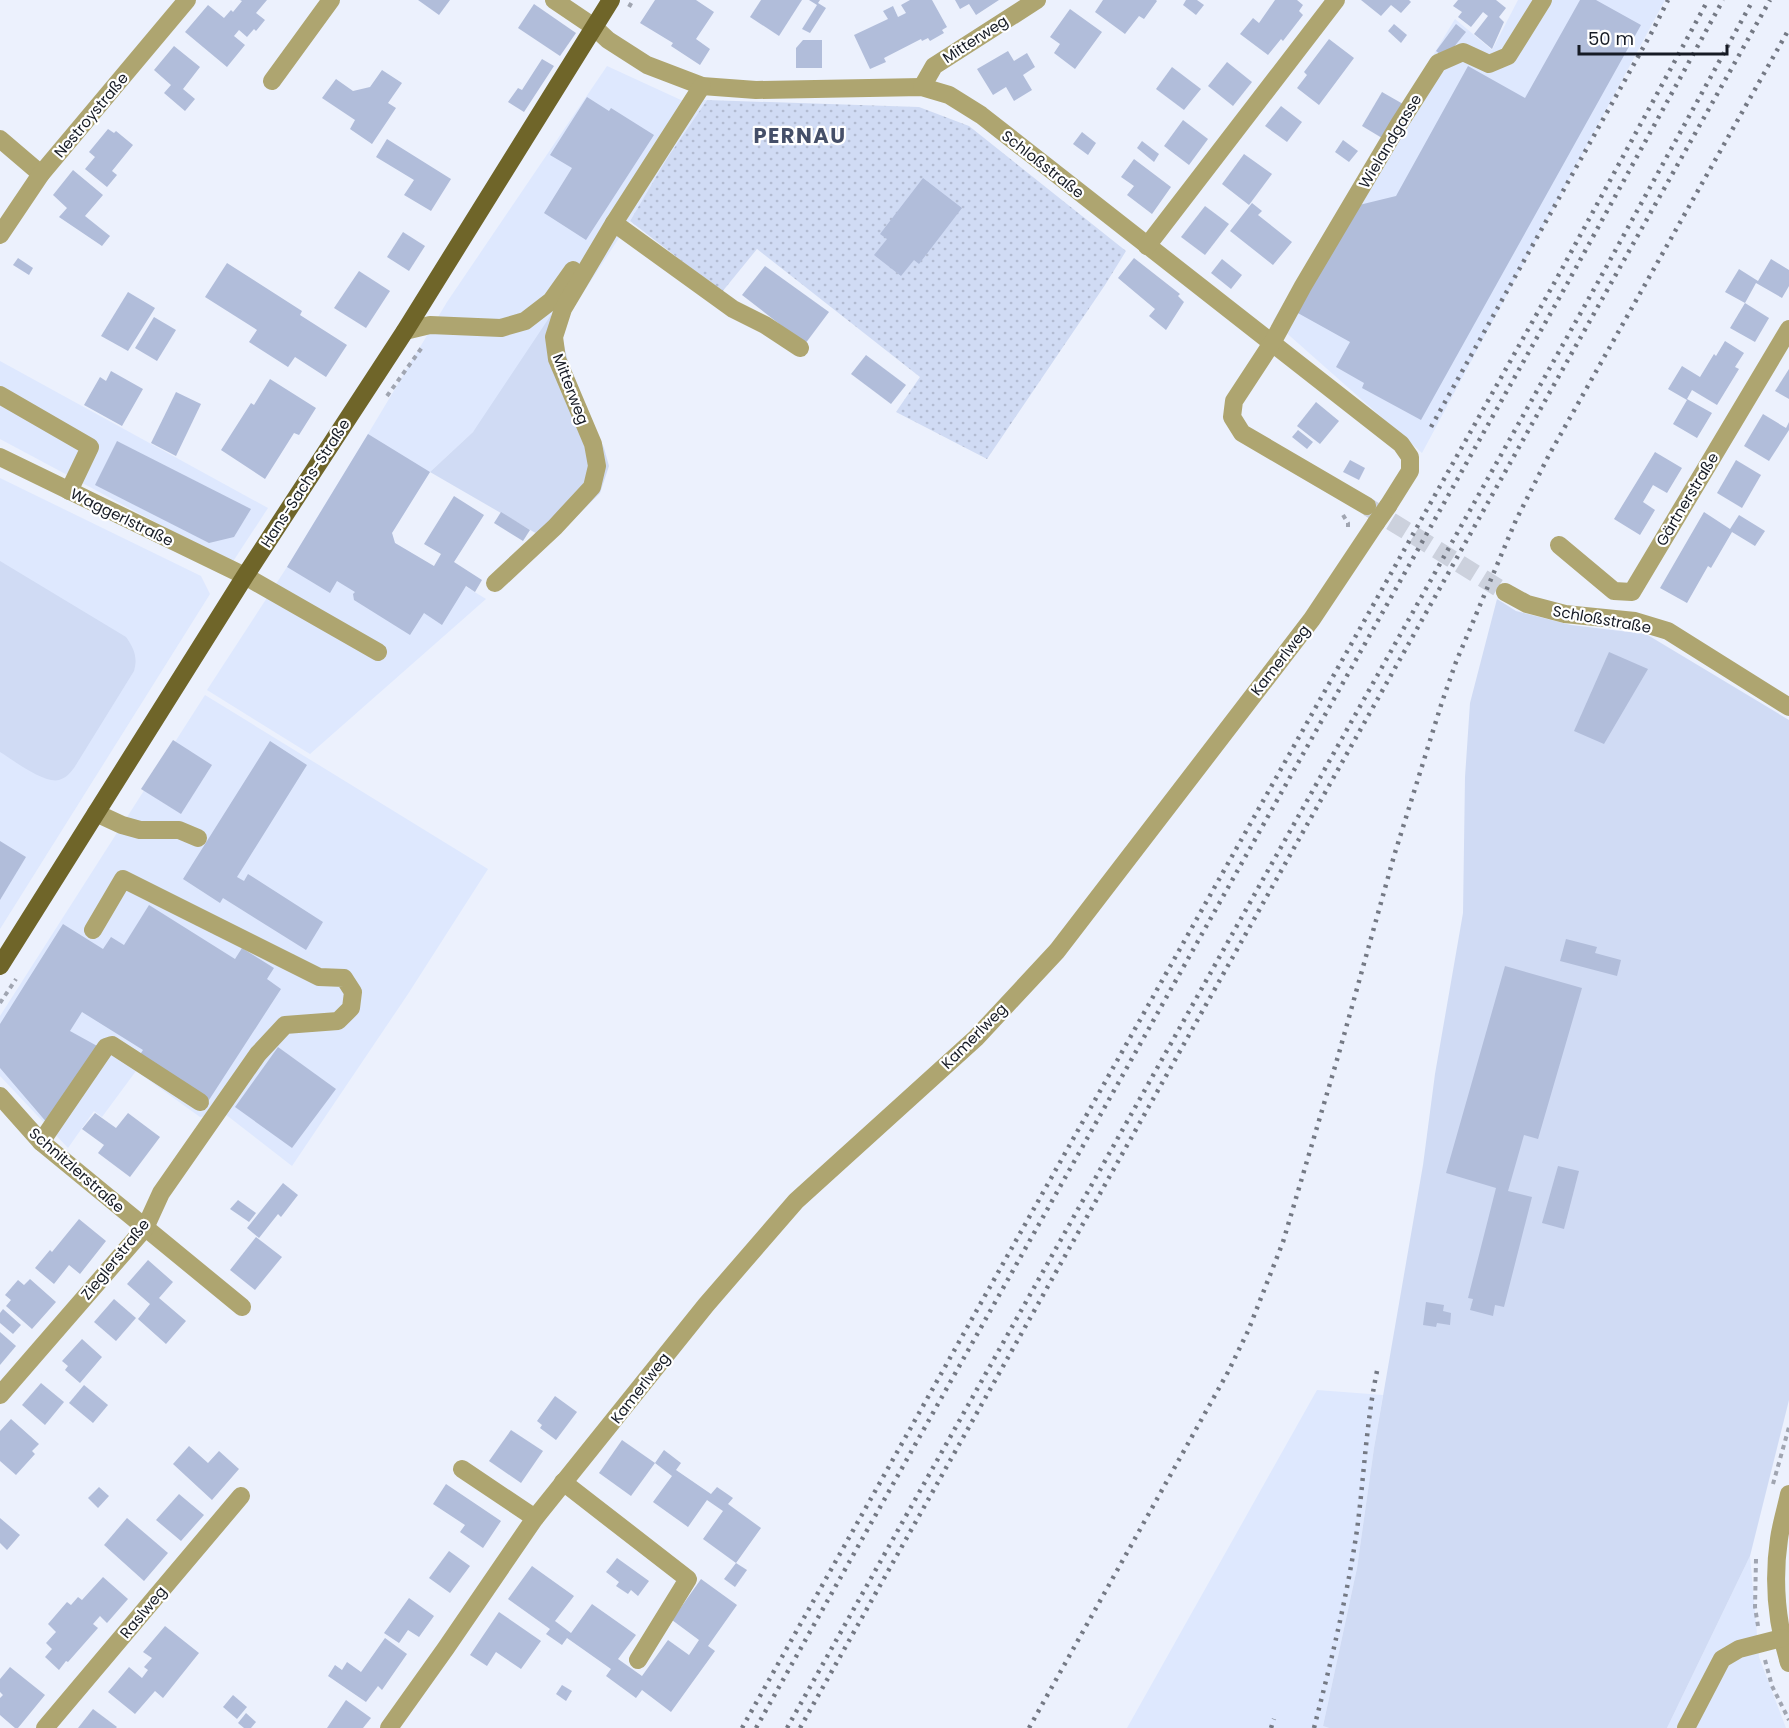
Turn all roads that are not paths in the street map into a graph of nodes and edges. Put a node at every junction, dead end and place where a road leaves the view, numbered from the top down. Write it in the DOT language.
graph roads {
  1 [pos="187,0"];
  2 [pos="331,0"];
  3 [pos="554,0"];
  4 [pos="610,0"];
  5 [pos="1037,0"];
  6 [pos="1336,0"];
  7 [pos="1543,0"];
  8 [pos="594,27"];
  9 [pos="272,81"];
  10 [pos="702,86"];
  11 [pos="922,87"];
  12 [pos="0,139"];
  13 [pos="41,174"];
  14 [pos="614,223"];
  15 [pos="0,235"];
  16 [pos="587,246"];
  17 [pos="1147,246"];
  18 [pos="1789,329"];
  19 [pos="405,331"];
  20 [pos="1272,343"];
  21 [pos="800,348"];
  22 [pos="0,395"];
  23 [pos="0,457"];
  24 [pos="69,491"];
  25 [pos="1367,506"];
  26 [pos="1559,545"];
  27 [pos="245,576"];
  28 [pos="495,583"];
  29 [pos="1505,591"];
  30 [pos="378,652"];
  31 [pos="1789,707"];
  32 [pos="96,813"];
  33 [pos="198,838"];
  34 [pos="93,930"];
  35 [pos="0,966"];
  36 [pos="0,1096"];
  37 [pos="201,1102"];
  38 [pos="41,1143"];
  39 [pos="144,1228"];
  40 [pos="242,1307"];
  41 [pos="0,1395"];
  42 [pos="462,1469"];
  43 [pos="563,1482"];
  44 [pos="1789,1494"];
  45 [pos="242,1496"];
  46 [pos="536,1518"];
  47 [pos="1782,1638"];
  48 [pos="638,1660"];
  49 [pos="1789,1663"];
  50 [pos="45,1728"];
  51 [pos="389,1728"];
  52 [pos="1686,1728"];
  1 -- 13 [label="street, Nestroystraße"];
  2 -- 9 [label="street"];
  3 -- 8 [label="street, Schloßstraße"];
  4 -- 8 [label="main road, Hans-Sachs-Straße"];
  5 -- 11 [label="street, Mitterweg"];
  6 -- 17 [label="street"];
  7 -- 20 [label="street, Wielandgasse"];
  8 -- 10 [label="street, Schloßstraße"];
  8 -- 19 [label="main road, Hans-Sachs-Straße"];
  10 -- 11 [label="street, Schloßstraße"];
  10 -- 14 [label="street, Mitterweg"];
  11 -- 17 [label="street, Schloßstraße"];
  12 -- 13 [label="street"];
  13 -- 15 [label="street, Nestroystraße"];
  14 -- 21 [label="street"];
  14 -- 28 [label="street, Mitterweg"];
  16 -- 19 [label="street"];
  17 -- 20 [label="street, Schloßstraße"];
  18 -- 26 [label="street, Gärtnerstraße"];
  19 -- 27 [label="main road, Hans-Sachs-Straße"];
  20 -- 25 [label="street"];
  20 -- 43 [label="street, Kamerlweg, bridge"];
  22 -- 24 [label="street"];
  23 -- 24 [label="street, Waggerlstraße"];
  24 -- 27 [label="street, Waggerlstraße"];
  27 -- 30 [label="street, Waggerlstraße"];
  27 -- 32 [label="main road, Hans-Sachs-Straße"];
  29 -- 31 [label="street, Schloßstraße"];
  32 -- 33 [label="street"];
  32 -- 35 [label="main road, Hans-Sachs-Straße"];
  34 -- 39 [label="street, Zieglerstraße"];
  36 -- 38 [label="street, Schnitzlerstraße"];
  37 -- 38 [label="street"];
  38 -- 39 [label="street, Schnitzlerstraße"];
  39 -- 40 [label="street, Schnitzlerstraße"];
  39 -- 41 [label="street, Zieglerstraße"];
  42 -- 46 [label="street"];
  43 -- 46 [label="street, Kamerlweg"];
  43 -- 48 [label="street"];
  44 -- 47 [label="street"];
  45 -- 50 [label="street, Raslweg"];
  46 -- 51 [label="street, Kamerlweg"];
  47 -- 49 [label="street"];
  47 -- 52 [label="street"];
}
